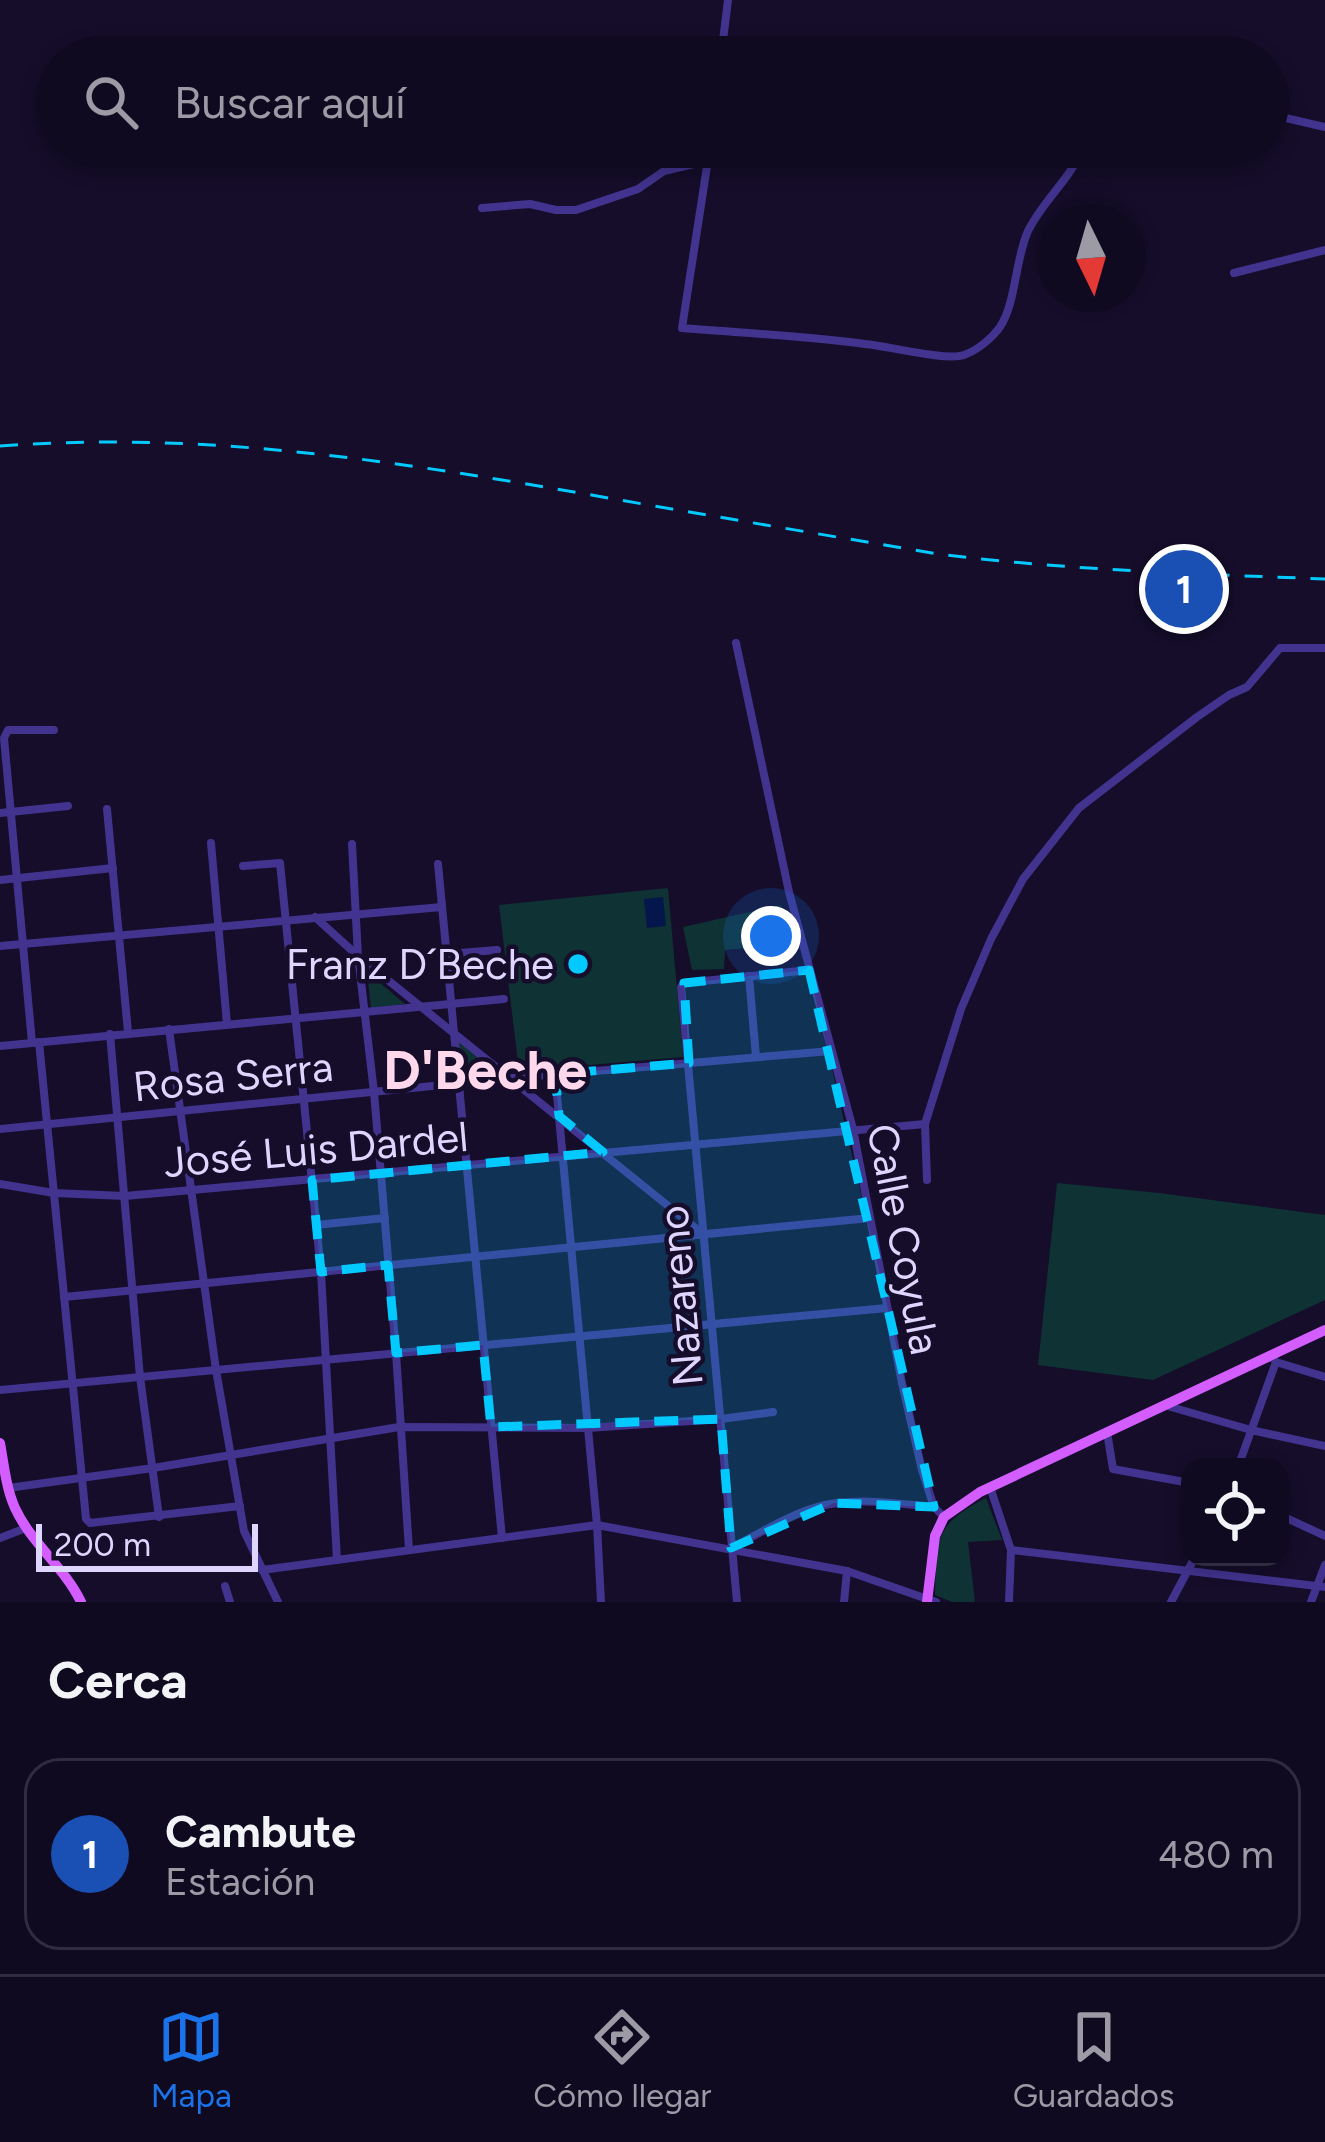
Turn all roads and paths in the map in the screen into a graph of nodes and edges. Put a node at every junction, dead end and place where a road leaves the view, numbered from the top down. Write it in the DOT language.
graph roads {
  1 [pos="728,0"];
  2 [pos="724,36"];
  3 [pos="1289,118"];
  4 [pos="1325,127"];
  5 [pos="679,168"];
  6 [pos="705,168"];
  7 [pos="1072,168"];
  8 [pos="482,208"];
  9 [pos="1325,250"];
  10 [pos="1234,273"];
  11 [pos="736,644"];
  12 [pos="1325,649"];
  13 [pos="54,730"];
  14 [pos="68,806"];
  15 [pos="107,809"];
  16 [pos="13,811"];
  17 [pos="0,812"];
  18 [pos="212,843"];
  19 [pos="352,844"];
  20 [pos="438,864"];
  21 [pos="243,866"];
  22 [pos="113,868"];
  23 [pos="19,878"];
  24 [pos="0,880"];
  25 [pos="442,907"];
  26 [pos="356,914"];
  27 [pos="315,917"];
  28 [pos="286,920"];
  29 [pos="219,926"];
  30 [pos="118,936"];
  31 [pos="24,944"];
  32 [pos="0,946"];
  33 [pos="497,950"];
  34 [pos="447,954"];
  35 [pos="358,956"];
  36 [pos="808,970"];
  37 [pos="749,976"];
  38 [pos="504,999"];
  39 [pos="452,1004"];
  40 [pos="423,1007"];
  41 [pos="365,1012"];
  42 [pos="296,1018"];
  43 [pos="227,1024"];
  44 [pos="169,1029"];
  45 [pos="454,1031"];
  46 [pos="128,1032"];
  47 [pos="110,1034"];
  48 [pos="35,1042"];
  49 [pos="0,1046"];
  50 [pos="830,1051"];
  51 [pos="756,1057"];
  52 [pos="689,1063"];
  53 [pos="555,1074"];
  54 [pos="513,1078"];
  55 [pos="459,1083"];
  56 [pos="374,1092"];
  57 [pos="304,1099"];
  58 [pos="181,1111"];
  59 [pos="560,1116"];
  60 [pos="117,1118"];
  61 [pos="926,1124"];
  62 [pos="47,1125"];
  63 [pos="853,1129"];
  64 [pos="0,1130"];
  65 [pos="697,1144"];
  66 [pos="604,1153"];
  67 [pos="562,1156"];
  68 [pos="466,1166"];
  69 [pos="380,1173"];
  70 [pos="311,1180"];
  71 [pos="927,1180"];
  72 [pos="0,1184"];
  73 [pos="192,1190"];
  74 [pos="54,1193"];
  75 [pos="124,1196"];
  76 [pos="385,1218"];
  77 [pos="870,1218"];
  78 [pos="316,1225"];
  79 [pos="704,1234"];
  80 [pos="571,1247"];
  81 [pos="475,1257"];
  82 [pos="388,1265"];
  83 [pos="321,1272"];
  84 [pos="206,1283"];
  85 [pos="134,1290"];
  86 [pos="64,1297"];
  87 [pos="887,1308"];
  88 [pos="712,1324"];
  89 [pos="1325,1330"];
  90 [pos="578,1336"];
  91 [pos="483,1345"];
  92 [pos="396,1353"];
  93 [pos="1273,1359"];
  94 [pos="328,1360"];
  95 [pos="216,1370"];
  96 [pos="140,1377"];
  97 [pos="1325,1377"];
  98 [pos="72,1383"];
  99 [pos="0,1390"];
  100 [pos="1164,1405"];
  101 [pos="772,1412"];
  102 [pos="722,1419"];
  103 [pos="399,1427"];
  104 [pos="491,1427"];
  105 [pos="588,1428"];
  106 [pos="1251,1430"];
  107 [pos="1107,1432"];
  108 [pos="331,1437"];
  109 [pos="0,1443"];
  110 [pos="1325,1446"];
  111 [pos="232,1455"];
  112 [pos="1241,1458"];
  113 [pos="153,1468"];
  114 [pos="81,1478"];
  115 [pos="1181,1481"];
  116 [pos="990,1487"];
  117 [pos="8,1488"];
  118 [pos="240,1506"];
  119 [pos="934,1507"];
  120 [pos="159,1517"];
  121 [pos="944,1517"];
  122 [pos="1289,1519"];
  123 [pos="597,1525"];
  124 [pos="27,1527"];
  125 [pos="1325,1536"];
  126 [pos="0,1538"];
  127 [pos="502,1538"];
  128 [pos="731,1549"];
  129 [pos="409,1550"];
  130 [pos="1010,1550"];
  131 [pos="337,1560"];
  132 [pos="1325,1564"];
  133 [pos="1190,1566"];
  134 [pos="262,1570"];
  135 [pos="847,1570"];
  136 [pos="1188,1571"];
  137 [pos="225,1586"];
  138 [pos="1322,1586"];
  139 [pos="930,1601"];
  140 [pos="81,1602"];
  141 [pos="230,1602"];
  142 [pos="278,1602"];
  143 [pos="601,1602"];
  144 [pos="737,1602"];
  145 [pos="844,1602"];
  146 [pos="1009,1602"];
  147 [pos="1171,1602"];
  148 [pos="1312,1602"];
  1 -- 2 [label="street"];
  3 -- 4 [label="street"];
  5 -- 8 [label="street"];
  6 -- 7 [label="street"];
  9 -- 10 [label="street"];
  11 -- 36 [label="street, Calle Coyula"];
  12 -- 61 [label="street"];
  13 -- 16 [label="street"];
  14 -- 16 [label="street"];
  15 -- 22 [label="street"];
  16 -- 17 [label="street"];
  16 -- 23 [label="street"];
  18 -- 29 [label="street"];
  19 -- 26 [label="street"];
  20 -- 25 [label="street"];
  21 -- 28 [label="street"];
  22 -- 23 [label="street"];
  22 -- 30 [label="street"];
  23 -- 24 [label="street"];
  23 -- 31 [label="street"];
  25 -- 26 [label="street"];
  25 -- 34 [label="street"];
  26 -- 27 [label="street"];
  26 -- 35 [label="street"];
  27 -- 28 [label="street"];
  27 -- 35 [label="street"];
  28 -- 29 [label="street"];
  28 -- 42 [label="street"];
  29 -- 30 [label="street"];
  29 -- 43 [label="street"];
  30 -- 31 [label="street"];
  30 -- 46 [label="street"];
  31 -- 32 [label="street"];
  31 -- 48 [label="street"];
  33 -- 34 [label="street"];
  34 -- 39 [label="street"];
  35 -- 40 [label="street"];
  35 -- 41 [label="street"];
  36 -- 37 [label="street"];
  36 -- 50 [label="street, Calle Coyula"];
  37 -- 51 [label="street"];
  37 -- 52 [label="street, Nazareno"];
  38 -- 39 [label="street"];
  39 -- 40 [label="street"];
  39 -- 45 [label="street"];
  40 -- 41 [label="street"];
  40 -- 45 [label="street"];
  41 -- 42 [label="street"];
  41 -- 56 [label="street"];
  42 -- 43 [label="street"];
  42 -- 57 [label="street"];
  43 -- 44 [label="street"];
  44 -- 46 [label="street"];
  44 -- 58 [label="street"];
  45 -- 54 [label="street"];
  45 -- 55 [label="street"];
  46 -- 47 [label="street"];
  47 -- 48 [label="street"];
  47 -- 60 [label="street"];
  48 -- 49 [label="street"];
  48 -- 62 [label="street"];
  50 -- 51 [label="street, Rosa Serra"];
  50 -- 63 [label="street, Calle Coyula"];
  51 -- 52 [label="street, Rosa Serra"];
  52 -- 53 [label="street, Rosa Serra"];
  52 -- 65 [label="street, Nazareno"];
  53 -- 54 [label="street, Rosa Serra"];
  53 -- 59 [label="street"];
  54 -- 55 [label="street, Rosa Serra"];
  54 -- 59 [label="street"];
  55 -- 56 [label="street, Rosa Serra"];
  55 -- 68 [label="street"];
  56 -- 57 [label="street, Rosa Serra"];
  56 -- 69 [label="street"];
  57 -- 58 [label="street, Rosa Serra"];
  57 -- 70 [label="street"];
  58 -- 60 [label="street, Rosa Serra"];
  58 -- 73 [label="street"];
  59 -- 66 [label="street"];
  59 -- 67 [label="street"];
  60 -- 62 [label="street, Rosa Serra"];
  60 -- 75 [label="street"];
  61 -- 63 [label="street, José Luis Dardel"];
  61 -- 71 [label="street"];
  62 -- 64 [label="street, Rosa Serra"];
  62 -- 74 [label="street"];
  63 -- 65 [label="street, José Luis Dardel"];
  63 -- 77 [label="street, Calle Coyula"];
  65 -- 66 [label="street, José Luis Dardel"];
  65 -- 79 [label="street, Nazareno"];
  66 -- 67 [label="street, José Luis Dardel"];
  66 -- 79 [label="street"];
  67 -- 68 [label="street, José Luis Dardel"];
  67 -- 80 [label="street"];
  68 -- 69 [label="street, José Luis Dardel"];
  68 -- 81 [label="street"];
  69 -- 70 [label="street, José Luis Dardel"];
  69 -- 76 [label="street"];
  70 -- 73 [label="street, José Luis Dardel"];
  70 -- 78 [label="street"];
  72 -- 74 [label="street, José Luis Dardel"];
  73 -- 75 [label="street, José Luis Dardel"];
  73 -- 84 [label="street"];
  74 -- 75 [label="street, José Luis Dardel"];
  74 -- 86 [label="street"];
  75 -- 85 [label="street"];
  76 -- 78 [label="street"];
  76 -- 82 [label="street"];
  77 -- 79 [label="street"];
  77 -- 87 [label="street, Calle Coyula"];
  78 -- 83 [label="street"];
  79 -- 80 [label="street"];
  79 -- 88 [label="street, Nazareno"];
  80 -- 81 [label="street"];
  80 -- 90 [label="street"];
  81 -- 82 [label="street"];
  81 -- 91 [label="street"];
  82 -- 83 [label="street"];
  82 -- 92 [label="street"];
  83 -- 84 [label="street"];
  83 -- 94 [label="street"];
  84 -- 85 [label="street"];
  84 -- 95 [label="street"];
  85 -- 86 [label="street"];
  85 -- 96 [label="street"];
  86 -- 98 [label="street"];
  87 -- 88 [label="street"];
  87 -- 119 [label="street, Calle Coyula"];
  88 -- 90 [label="street"];
  88 -- 102 [label="street, Nazareno"];
  89 -- 93 [label="main road"];
  90 -- 91 [label="street"];
  90 -- 105 [label="street"];
  91 -- 92 [label="street"];
  91 -- 104 [label="street"];
  92 -- 94 [label="street"];
  92 -- 103 [label="street"];
  93 -- 97 [label="street"];
  93 -- 100 [label="main road"];
  93 -- 106 [label="street"];
  94 -- 95 [label="street"];
  94 -- 108 [label="street"];
  95 -- 96 [label="street"];
  95 -- 111 [label="street"];
  96 -- 98 [label="street"];
  96 -- 113 [label="street"];
  98 -- 99 [label="street"];
  98 -- 114 [label="street"];
  100 -- 106 [label="street"];
  100 -- 107 [label="main road"];
  101 -- 102 [label="street"];
  102 -- 105 [label="street"];
  102 -- 128 [label="street, Nazareno"];
  103 -- 104 [label="street"];
  103 -- 108 [label="street"];
  103 -- 129 [label="street"];
  104 -- 105 [label="street"];
  104 -- 127 [label="street"];
  105 -- 123 [label="street"];
  106 -- 110 [label="street"];
  106 -- 112 [label="street"];
  107 -- 115 [label="street"];
  107 -- 116 [label="main road"];
  108 -- 111 [label="street"];
  108 -- 131 [label="street"];
  109 -- 117 [label="main road"];
  111 -- 113 [label="street"];
  111 -- 118 [label="street"];
  113 -- 114 [label="street"];
  113 -- 120 [label="street"];
  114 -- 117 [label="street"];
  114 -- 120 [label="street"];
  116 -- 121 [label="main road"];
  116 -- 130 [label="street"];
  117 -- 124 [label="main road"];
  118 -- 120 [label="street"];
  118 -- 134 [label="street"];
  119 -- 121 [label="street, Calle Coyula"];
  119 -- 128 [label="street"];
  121 -- 139 [label="main road"];
  122 -- 125 [label="street"];
  123 -- 127 [label="street"];
  123 -- 128 [label="street"];
  123 -- 143 [label="street"];
  124 -- 126 [label="street"];
  124 -- 140 [label="main road"];
  127 -- 129 [label="street"];
  128 -- 135 [label="street"];
  128 -- 144 [label="street, Nazareno"];
  129 -- 131 [label="street"];
  130 -- 136 [label="street"];
  130 -- 146 [label="street"];
  131 -- 134 [label="street"];
  132 -- 138 [label="street"];
  133 -- 136 [label="street"];
  134 -- 142 [label="street"];
  135 -- 139 [label="street"];
  135 -- 145 [label="street"];
  136 -- 138 [label="street"];
  136 -- 147 [label="street"];
  137 -- 141 [label="street"];
  138 -- 148 [label="street"];
}
